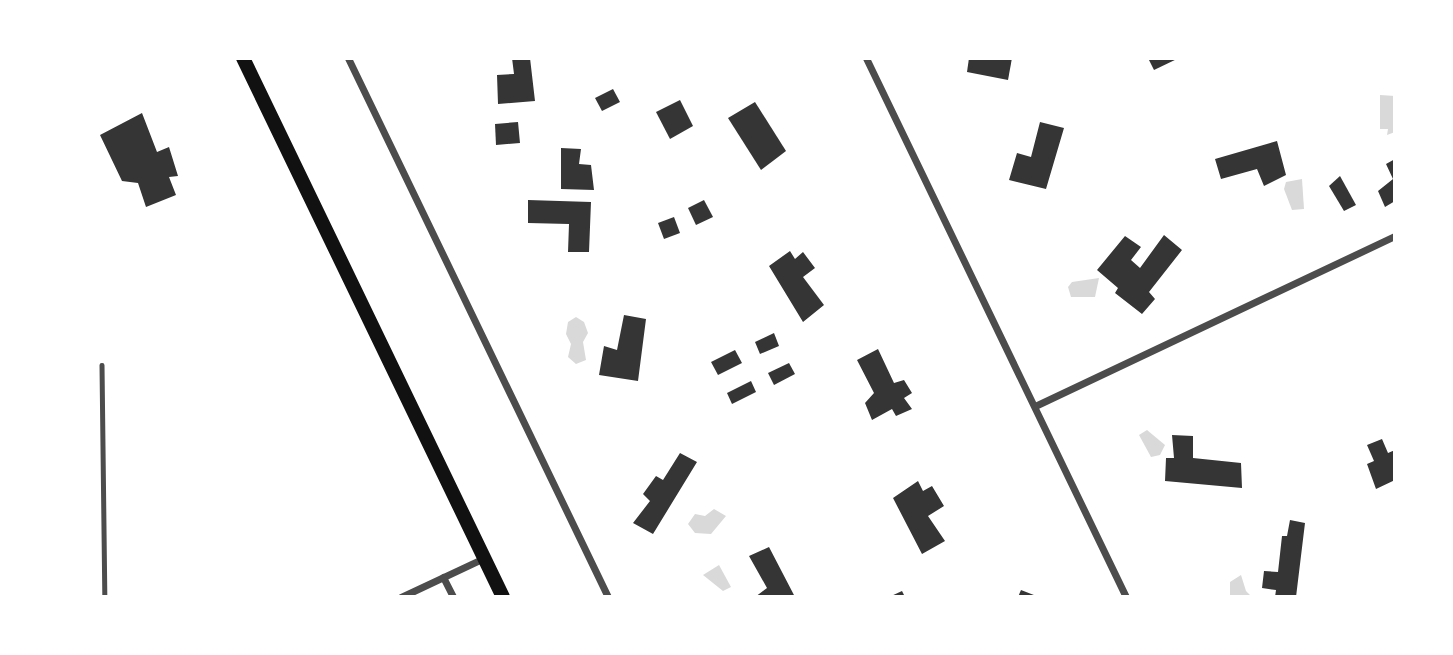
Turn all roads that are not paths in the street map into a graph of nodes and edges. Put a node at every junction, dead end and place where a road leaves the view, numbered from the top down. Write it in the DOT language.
graph roads {
  1 [pos="243,58"];
  2 [pos="348,58"];
  3 [pos="866,58"];
  4 [pos="1395,236"];
  5 [pos="102,365"];
  6 [pos="1035,406"];
  7 [pos="484,558"];
  8 [pos="443,577"];
  9 [pos="105,597"];
  10 [pos="401,597"];
  11 [pos="453,597"];
  12 [pos="502,597"];
  13 [pos="608,597"];
  14 [pos="1126,597"];
  1 -- 7 [label="highway"];
  2 -- 13 [label="street"];
  3 -- 6 [label="street"];
  4 -- 6 [label="street"];
  5 -- 9 [label="lane"];
  6 -- 14 [label="street"];
  7 -- 8 [label="street"];
  7 -- 12 [label="highway"];
  8 -- 10 [label="street"];
  8 -- 11 [label="street"];
}
